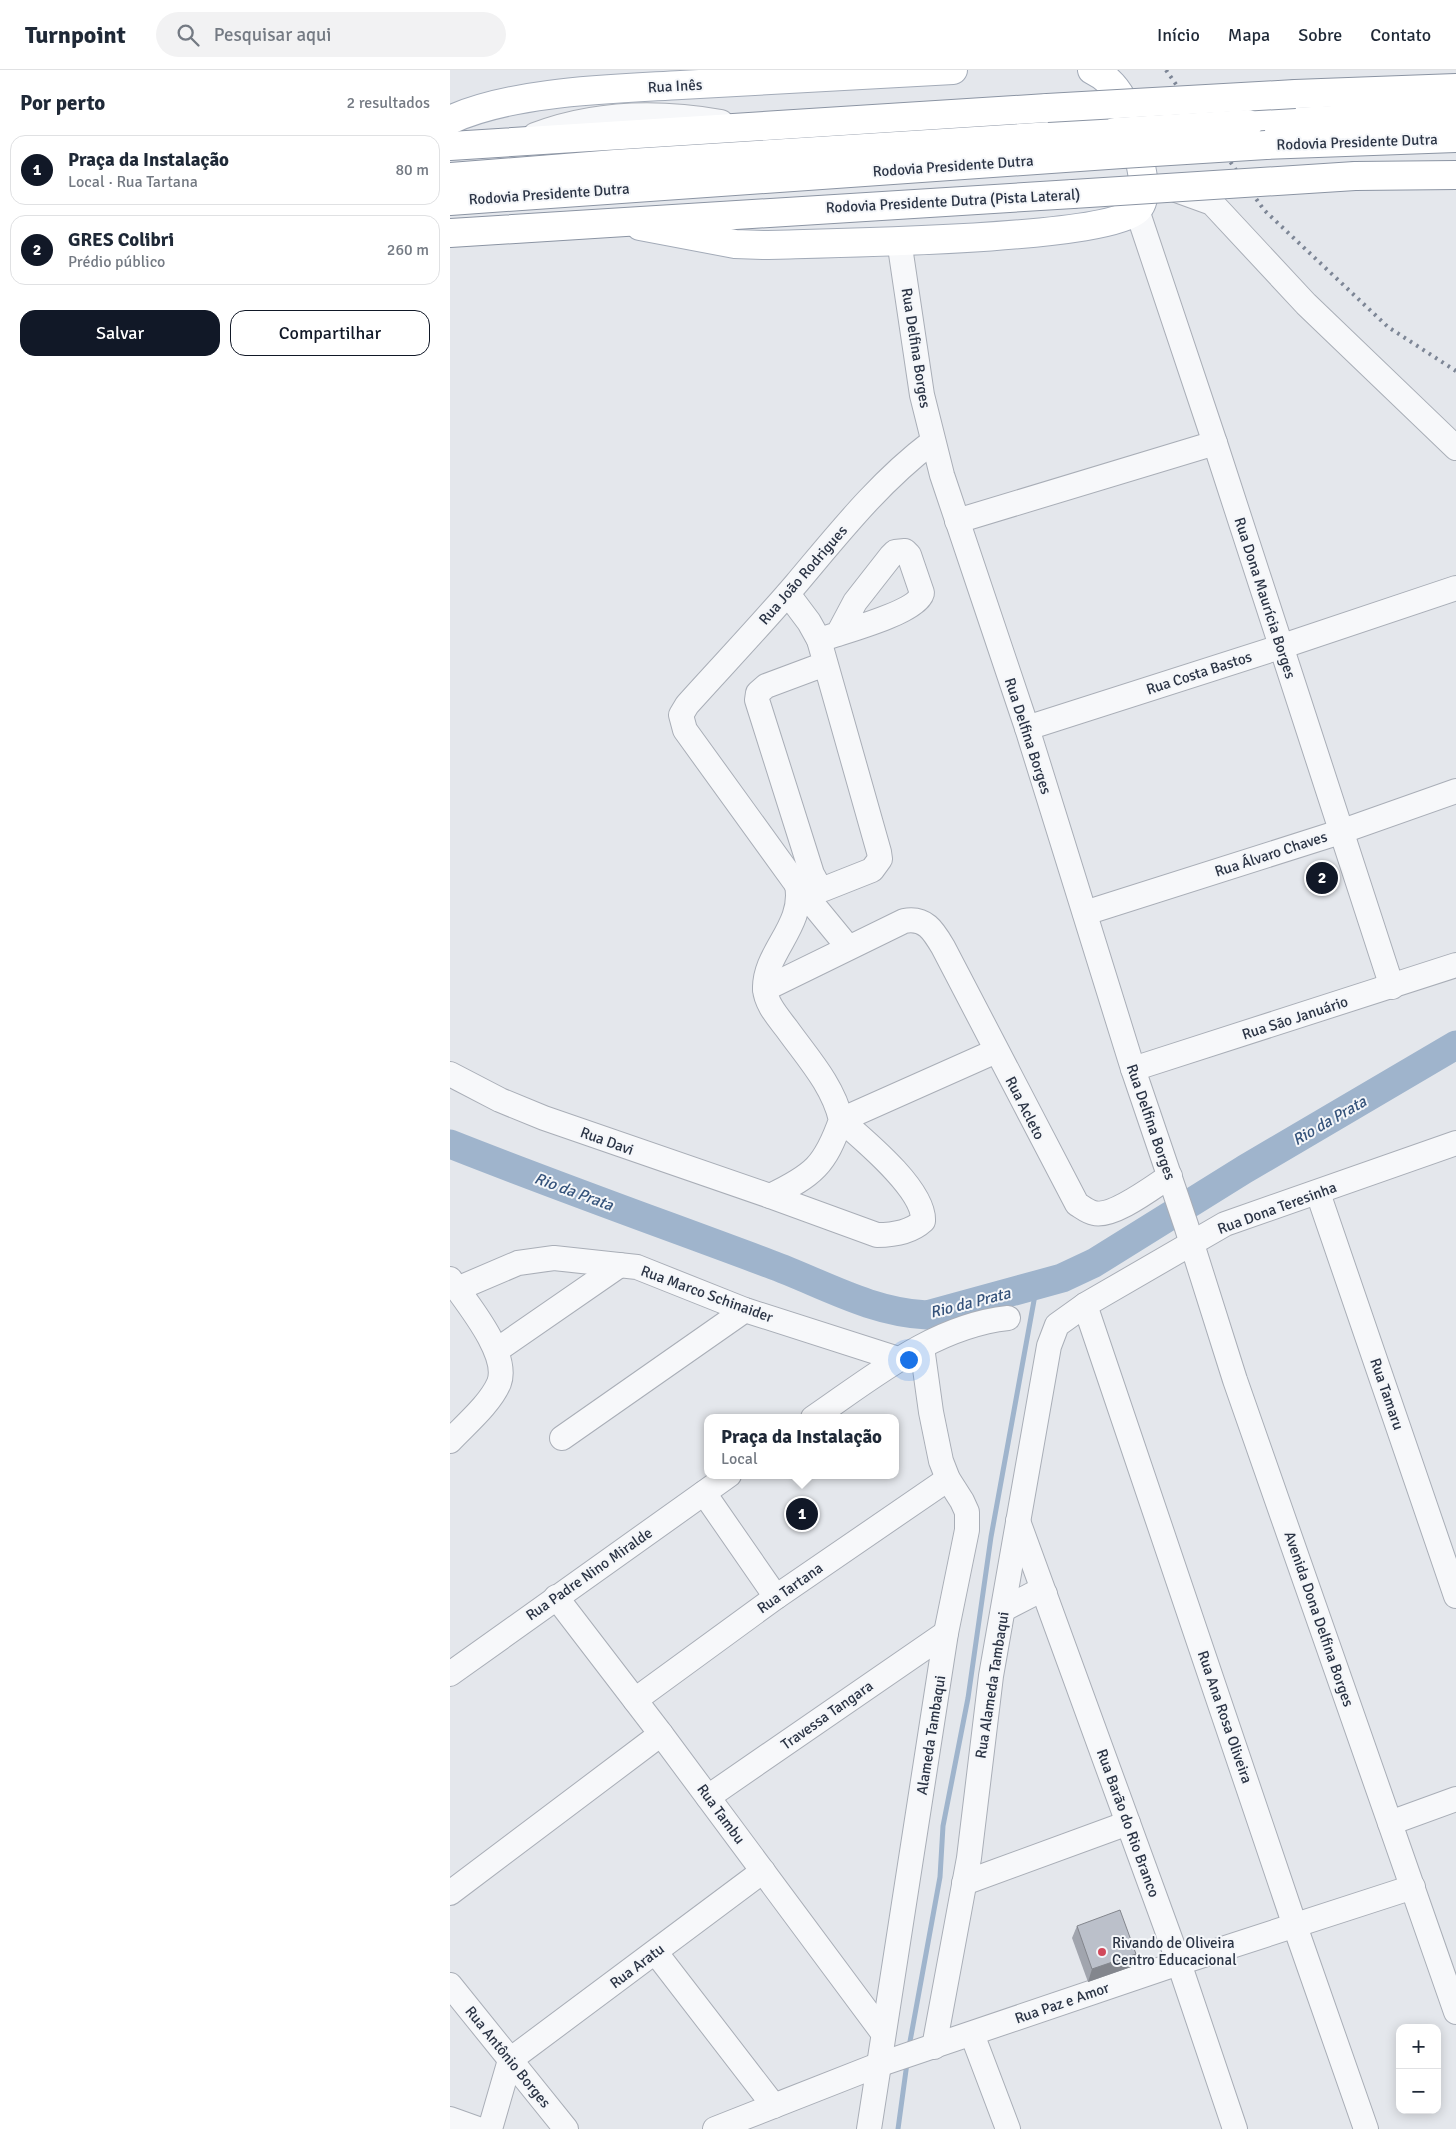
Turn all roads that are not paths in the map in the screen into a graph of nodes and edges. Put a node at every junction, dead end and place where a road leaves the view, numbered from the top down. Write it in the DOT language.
graph roads {
  1 [pos="953,70"];
  2 [pos="1092,70"];
  3 [pos="1456,88"];
  4 [pos="453,113"];
  5 [pos="1456,114"];
  6 [pos="1456,138"];
  7 [pos="1118,143"];
  8 [pos="450,146"];
  9 [pos="1452,176"];
  10 [pos="450,177"];
  11 [pos="1142,181"];
  12 [pos="450,201"];
  13 [pos="1137,210"];
  14 [pos="612,221"];
  15 [pos="450,233"];
  16 [pos="899,240"];
  17 [pos="932,442"];
  18 [pos="1216,443"];
  19 [pos="1456,448"];
  20 [pos="957,521"];
  21 [pos="1456,588"];
  22 [pos="788,594"];
  23 [pos="1280,647"];
  24 [pos="825,664"];
  25 [pos="1026,728"];
  26 [pos="1456,792"];
  27 [pos="1340,832"];
  28 [pos="797,885"];
  29 [pos="1084,913"];
  30 [pos="848,947"];
  31 [pos="1456,965"];
  32 [pos="1392,987"];
  33 [pos="765,989"];
  34 [pos="996,1051"];
  35 [pos="1133,1069"];
  36 [pos="450,1074"];
  37 [pos="841,1120"];
  38 [pos="1456,1143"];
  39 [pos="1172,1184"];
  40 [pos="1318,1192"];
  41 [pos="770,1196"];
  42 [pos="1189,1234"];
  43 [pos="620,1265"];
  44 [pos="453,1284"];
  45 [pos="1085,1305"];
  46 [pos="745,1310"];
  47 [pos="1008,1318"];
  48 [pos="1057,1325"];
  49 [pos="922,1347"];
  50 [pos="497,1350"];
  51 [pos="898,1359"];
  52 [pos="819,1414"];
  53 [pos="562,1438"];
  54 [pos="450,1441"];
  55 [pos="723,1479"];
  56 [pos="948,1480"];
  57 [pos="704,1493"];
  58 [pos="1017,1518"];
  59 [pos="1045,1594"];
  60 [pos="1456,1596"];
  61 [pos="556,1597"];
  62 [pos="776,1597"];
  63 [pos="1004,1608"];
  64 [pos="946,1632"];
  65 [pos="450,1674"];
  66 [pos="635,1700"];
  67 [pos="661,1734"];
  68 [pos="708,1797"];
  69 [pos="1456,1799"];
  70 [pos="1128,1823"];
  71 [pos="1390,1823"];
  72 [pos="763,1871"];
  73 [pos="964,1883"];
  74 [pos="1413,1887"];
  75 [pos="450,1893"];
  76 [pos="1295,1926"];
  77 [pos="656,1953"];
  78 [pos="1179,1963"];
  79 [pos="450,1985"];
  80 [pos="1456,2012"];
  81 [pos="883,2033"];
  82 [pos="972,2034"];
  83 [pos="927,2049"];
  84 [pos="510,2060"];
  85 [pos="885,2063"];
  86 [pos="774,2106"];
  87 [pos="450,2119"];
  88 [pos="1227,2127"];
  89 [pos="478,2129"];
  90 [pos="490,2129"];
  91 [pos="566,2129"];
  92 [pos="716,2129"];
  93 [pos="869,2129"];
  94 [pos="1008,2129"];
  95 [pos="1366,2129"];
  1 -- 4 [label="main road, Rua Inês"];
  2 -- 11 [label="main road"];
  3 -- 8 [label="main road, bridge"];
  5 -- 7 [label="main road, Rodovia Presidente Dutra, bridge"];
  6 -- 7 [label="main road, Rodovia Presidente Dutra, bridge"];
  7 -- 10 [label="main road, Rodovia Presidente Dutra"];
  7 -- 12 [label="main road, Rodovia Presidente Dutra"];
  9 -- 14 [label="main road, Rodovia Presidente Dutra (Pista Lateral), bridge"];
  11 -- 13 [label="main road"];
  11 -- 19 [label="street"];
  13 -- 16 [label="main road"];
  13 -- 18 [label="street, Rua Dona Maurícia Borges"];
  14 -- 15 [label="main road, Rodovia Presidente Dutra (Pista Lateral)"];
  14 -- 16 [label="main road"];
  16 -- 17 [label="street, Rua Delfina Borges"];
  17 -- 20 [label="street, Rua Delfina Borges"];
  17 -- 22 [label="street, Rua João Rodrigues"];
  18 -- 20 [label="street"];
  18 -- 23 [label="street, Rua Dona Maurícia Borges"];
  20 -- 25 [label="street, Rua Delfina Borges"];
  21 -- 23 [label="street, Rua Costa Bastos"];
  22 -- 24 [label="street"];
  22 -- 28 [label="street, Rua João Rodrigues"];
  23 -- 25 [label="street, Rua Costa Bastos"];
  23 -- 27 [label="street, Rua Dona Maurícia Borges"];
  24 -- 24 [label="street"];
  25 -- 29 [label="street, Rua Delfina Borges"];
  26 -- 27 [label="street, Rua Álvaro Chaves"];
  27 -- 29 [label="street, Rua Álvaro Chaves"];
  27 -- 32 [label="street, Rua Dona Maurícia Borges"];
  28 -- 30 [label="street"];
  28 -- 33 [label="street"];
  29 -- 35 [label="street, Rua Delfina Borges"];
  30 -- 33 [label="street"];
  30 -- 34 [label="street, Rua Acleto"];
  31 -- 32 [label="street, Rua Sāo Januário"];
  32 -- 35 [label="street, Rua Sāo Januário"];
  33 -- 37 [label="street, Rua Davi"];
  34 -- 37 [label="street"];
  34 -- 39 [label="street, Rua Acleto"];
  35 -- 39 [label="street, Rua Delfina Borges"];
  36 -- 41 [label="street, Rua Davi"];
  37 -- 41 [label="street"];
  37 -- 41 [label="street, Rua Davi"];
  38 -- 40 [label="street, Rua Dona Teresinha"];
  39 -- 42 [label="street, Rua Delfina Borges"];
  40 -- 42 [label="street, Rua Dona Teresinha"];
  40 -- 60 [label="street, Rua Tamaru"];
  42 -- 45 [label="street, Rua Dona Teresinha"];
  42 -- 71 [label="street, Avenida Dona Delfina Borges"];
  43 -- 44 [label="street, Rua Marco Schinaider"];
  43 -- 46 [label="street, Rua Marco Schinaider"];
  43 -- 50 [label="street"];
  44 -- 50 [label="street"];
  45 -- 48 [label="street, Rua Dona Teresinha"];
  45 -- 76 [label="street, Rua Ana Rosa Oliveira"];
  46 -- 51 [label="street, Rua Marco Schinaider"];
  46 -- 53 [label="street"];
  47 -- 49 [label="street"];
  48 -- 58 [label="street, Rua Alameda Tambaqui"];
  49 -- 51 [label="street"];
  49 -- 56 [label="street, Alameda Tambaqui"];
  50 -- 54 [label="street"];
  51 -- 52 [label="street"];
  55 -- 57 [label="street, Rua Padre Nino Miralde"];
  56 -- 62 [label="street, Rua Tartana"];
  56 -- 64 [label="street, Alameda Tambaqui"];
  57 -- 61 [label="street, Rua Padre Nino Miralde"];
  57 -- 62 [label="street"];
  58 -- 59 [label="street, Rua Barão do Rio Branco"];
  58 -- 63 [label="street, Rua Alameda Tambaqui"];
  59 -- 63 [label="street"];
  59 -- 70 [label="street, Rua Barão do Rio Branco"];
  61 -- 65 [label="street, Rua Padre Nino Miralde"];
  61 -- 66 [label="street, Rua Tambu"];
  62 -- 66 [label="street, Rua Tartana"];
  63 -- 73 [label="street, Rua Alameda Tambaqui"];
  64 -- 68 [label="street, Travessa Tangara"];
  64 -- 81 [label="street, Alameda Tambaqui"];
  66 -- 67 [label="street, Rua Tambu"];
  67 -- 68 [label="street, Rua Tambu"];
  67 -- 75 [label="street"];
  68 -- 72 [label="street, Rua Tambu"];
  69 -- 71 [label="street"];
  70 -- 73 [label="street"];
  70 -- 78 [label="street, Rua Barão do Rio Branco"];
  71 -- 74 [label="street, Avenida Dona Delfina Borges"];
  72 -- 77 [label="street, Rua Aratu"];
  72 -- 81 [label="street, Rua Tambu"];
  73 -- 83 [label="street, Rua Alameda Tambaqui"];
  74 -- 76 [label="street, Rua Paz e Amor"];
  74 -- 80 [label="street, Avenida Dona Delfina Borges"];
  76 -- 78 [label="street, Rua Paz e Amor"];
  76 -- 95 [label="street, Rua Ana Rosa Oliveira"];
  77 -- 84 [label="street, Rua Aratu"];
  77 -- 86 [label="street"];
  78 -- 82 [label="street, Rua Paz e Amor"];
  78 -- 88 [label="street, Rua Barão do Rio Branco"];
  79 -- 84 [label="street, Rua Antônio Borges"];
  81 -- 85 [label="street, Alameda Tambaqui"];
  82 -- 83 [label="street, Rua Paz e Amor"];
  82 -- 94 [label="street"];
  83 -- 85 [label="street, Rua Paz e Amor"];
  84 -- 90 [label="street"];
  84 -- 91 [label="street, Rua Antônio Borges"];
  85 -- 86 [label="street, Rua Paz e Amor"];
  85 -- 93 [label="street, Alameda Tambaqui"];
  86 -- 92 [label="street, Rua Paz e Amor"];
  87 -- 89 [label="street"];
}
